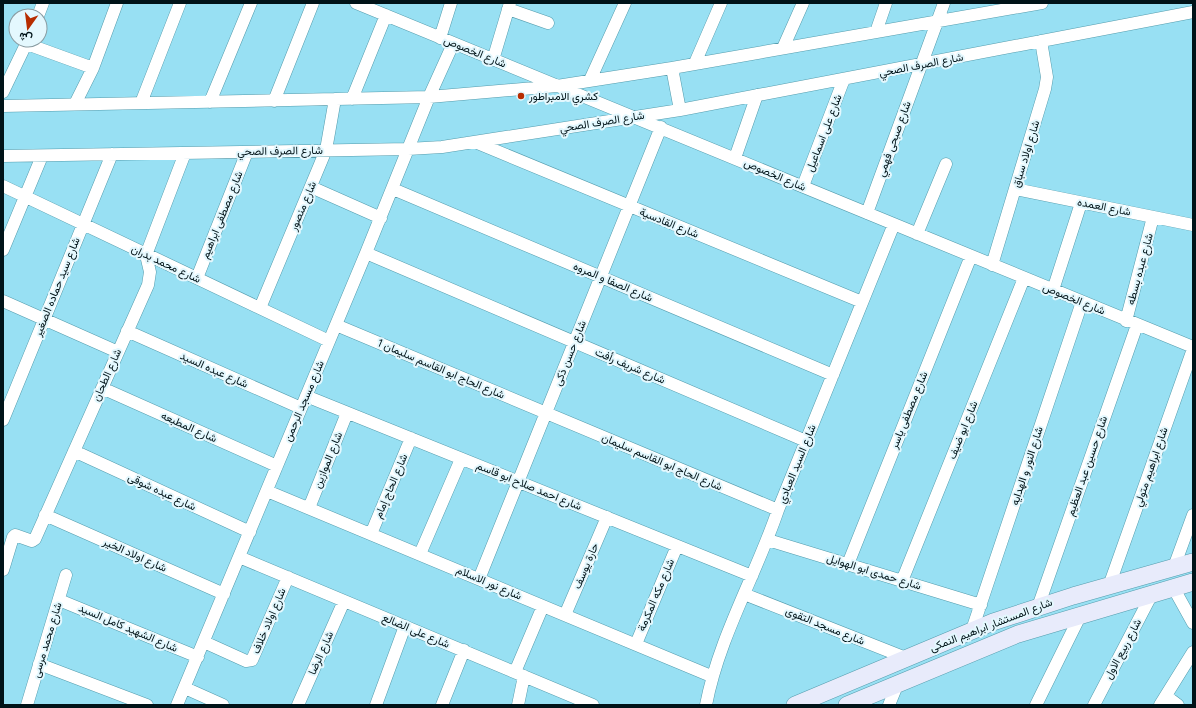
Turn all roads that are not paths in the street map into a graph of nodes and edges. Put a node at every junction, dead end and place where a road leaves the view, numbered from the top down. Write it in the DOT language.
graph roads {
  1 [pos="117,3"];
  2 [pos="180,3"];
  3 [pos="251,3"];
  4 [pos="313,3"];
  5 [pos="357,3"];
  6 [pos="451,3"];
  7 [pos="625,3"];
  8 [pos="721,3"];
  9 [pos="803,3"];
  10 [pos="886,3"];
  11 [pos="944,3"];
  12 [pos="1042,3"];
  13 [pos="1017,5"];
  14 [pos="509,6"];
  15 [pos="1193,12"];
  16 [pos="386,15"];
  17 [pos="937,21"];
  18 [pos="548,23"];
  19 [pos="876,32"];
  20 [pos="440,38"];
  21 [pos="1040,42"];
  22 [pos="453,44"];
  23 [pos="24,48"];
  24 [pos="42,48"];
  25 [pos="783,48"];
  26 [pos="493,60"];
  27 [pos="695,64"];
  28 [pos="921,65"];
  29 [pos="93,68"];
  30 [pos="672,68"];
  31 [pos="844,79"];
  32 [pos="590,80"];
  33 [pos="557,86"];
  34 [pos="3,92"];
  35 [pos="757,95"];
  36 [pos="429,97"];
  37 [pos="352,99"];
  38 [pos="335,100"];
  39 [pos="274,101"];
  40 [pos="210,102"];
  41 [pos="141,103"];
  42 [pos="75,104"];
  43 [pos="3,106"];
  44 [pos="680,110"];
  45 [pos="636,117"];
  46 [pos="661,127"];
  47 [pos="475,142"];
  48 [pos="326,150"];
  49 [pos="408,150"];
  50 [pos="248,152"];
  51 [pos="185,153"];
  52 [pos="112,154"];
  53 [pos="3,156"];
  54 [pos="42,156"];
  55 [pos="735,158"];
  56 [pos="946,164"];
  57 [pos="3,186"];
  58 [pos="804,186"];
  59 [pos="311,187"];
  60 [pos="393,189"];
  61 [pos="1015,189"];
  62 [pos="25,197"];
  63 [pos="1081,203"];
  64 [pos="629,206"];
  65 [pos="867,213"];
  66 [pos="1154,217"];
  67 [pos="381,218"];
  68 [pos="83,224"];
  69 [pos="894,224"];
  70 [pos="1193,225"];
  71 [pos="917,234"];
  72 [pos="3,250"];
  73 [pos="366,253"];
  74 [pos="146,255"];
  75 [pos="971,256"];
  76 [pos="992,265"];
  77 [pos="601,277"];
  78 [pos="197,278"];
  79 [pos="1024,278"];
  80 [pos="1053,290"];
  81 [pos="3,301"];
  82 [pos="862,302"];
  83 [pos="1082,302"];
  84 [pos="260,308"];
  85 [pos="44,319"];
  86 [pos="1132,323"];
  87 [pos="336,325"];
  88 [pos="127,331"];
  89 [pos="329,341"];
  90 [pos="574,342"];
  91 [pos="1193,348"];
  92 [pos="118,352"];
  93 [pos="1190,369"];
  94 [pos="833,375"];
  95 [pos="102,388"];
  96 [pos="306,396"];
  97 [pos="301,408"];
  98 [pos="347,412"];
  99 [pos="546,413"];
  100 [pos="3,420"];
  101 [pos="411,438"];
  102 [pos="806,441"];
  103 [pos="74,451"];
  104 [pos="462,459"];
  105 [pos="277,466"];
  106 [pos="518,482"];
  107 [pos="267,491"];
  108 [pos="309,508"];
  109 [pos="778,510"];
  110 [pos="45,515"];
  111 [pos="1193,515"];
  112 [pos="607,517"];
  113 [pos="250,532"];
  114 [pos="371,534"];
  115 [pos="768,540"];
  116 [pos="676,546"];
  117 [pos="420,554"];
  118 [pos="239,557"];
  119 [pos="1193,562"];
  120 [pos="848,564"];
  121 [pos="1174,567"];
  122 [pos="3,570"];
  123 [pos="66,575"];
  124 [pos="752,576"];
  125 [pos="288,577"];
  126 [pos="479,579"];
  127 [pos="902,581"];
  128 [pos="1193,582"];
  129 [pos="1109,586"];
  130 [pos="1173,587"];
  131 [pos="224,594"];
  132 [pos="744,594"];
  133 [pos="1152,594"];
  134 [pos="59,600"];
  135 [pos="344,601"];
  136 [pos="981,605"];
  137 [pos="543,606"];
  138 [pos="1038,607"];
  139 [pos="1081,614"];
  140 [pos="565,615"];
  141 [pos="1193,623"];
  142 [pos="405,626"];
  143 [pos="972,630"];
  144 [pos="204,642"];
  145 [pos="636,644"];
  146 [pos="464,650"];
  147 [pos="1193,652"];
  148 [pos="198,657"];
  149 [pos="906,658"];
  150 [pos="39,664"];
  151 [pos="520,674"];
  152 [pos="712,676"];
  153 [pos="898,683"];
  154 [pos="184,688"];
  155 [pos="1163,700"];
  156 [pos="587,704"];
  157 [pos="27,705"];
  158 [pos="147,705"];
  159 [pos="178,705"];
  160 [pos="223,705"];
  161 [pos="298,705"];
  162 [pos="376,705"];
  163 [pos="442,705"];
  164 [pos="518,705"];
  165 [pos="706,705"];
  166 [pos="795,705"];
  167 [pos="847,705"];
  168 [pos="889,705"];
  169 [pos="1036,705"];
  170 [pos="1094,705"];
  171 [pos="1178,705"];
  1 -- 29 [label="street"];
  2 -- 41 [label="street"];
  3 -- 40 [label="street"];
  4 -- 39 [label="street"];
  5 -- 16 [label="street, شارع الخصوص"];
  6 -- 20 [label="street"];
  7 -- 32 [label="street"];
  8 -- 27 [label="street"];
  9 -- 25 [label="street"];
  10 -- 19 [label="street"];
  11 -- 17 [label="street"];
  12 -- 13 [label="street"];
  13 -- 17 [label="street"];
  14 -- 18 [label="street"];
  14 -- 26 [label="street"];
  15 -- 21 [label="street, شارع الصرف الصحي"];
  16 -- 20 [label="street, شارع الخصوص"];
  16 -- 37 [label="street"];
  17 -- 19 [label="street"];
  17 -- 28 [label="street"];
  19 -- 25 [label="street"];
  20 -- 22 [label="street, شارع الخصوص"];
  21 -- 28 [label="street, شارع الصرف الصحي"];
  21 -- 61 [label="street, شارع اولاد سباق"];
  22 -- 26 [label="street, شارع الخصوص"];
  22 -- 36 [label="street, شارع مسجد الرحمن"];
  23 -- 34 [label="street"];
  24 -- 29 [label="street"];
  25 -- 27 [label="street"];
  26 -- 33 [label="street, شارع الخصوص"];
  27 -- 30 [label="street"];
  28 -- 31 [label="street, شارع الصرف الصحي"];
  28 -- 65 [label="street, شارع صبحى فهمي"];
  29 -- 42 [label="street"];
  30 -- 32 [label="street"];
  30 -- 44 [label="street"];
  31 -- 35 [label="street, شارع الصرف الصحي"];
  31 -- 58 [label="street, شارع على اسماعيل"];
  32 -- 33 [label="street"];
  33 -- 36 [label="street"];
  33 -- 45 [label="street, شارع الخصوص"];
  35 -- 44 [label="street, شارع الصرف الصحي"];
  35 -- 55 [label="street"];
  36 -- 37 [label="street"];
  36 -- 49 [label="street, شارع مسجد الرحمن"];
  37 -- 38 [label="street"];
  38 -- 39 [label="street"];
  38 -- 48 [label="street, شارع منصور"];
  39 -- 40 [label="street"];
  40 -- 41 [label="street"];
  41 -- 42 [label="street"];
  42 -- 43 [label="street"];
  44 -- 45 [label="street, شارع الصرف الصحي"];
  45 -- 46 [label="street, شارع الخصوص"];
  45 -- 47 [label="street, شارع الصرف الصحي"];
  46 -- 55 [label="street, شارع الخصوص"];
  46 -- 64 [label="street, شارع حسن ذكى"];
  47 -- 49 [label="street, شارع الصرف الصحي"];
  47 -- 64 [label="street, شارع القادسية"];
  48 -- 49 [label="street, شارع الصرف الصحي"];
  48 -- 50 [label="street, شارع الصرف الصحي"];
  48 -- 59 [label="street, شارع منصور"];
  49 -- 60 [label="street, شارع مسجد الرحمن"];
  50 -- 51 [label="street, شارع الصرف الصحي"];
  50 -- 78 [label="street, شارع مصطفى ابراهيم"];
  51 -- 52 [label="street, شارع الصرف الصحي"];
  51 -- 74 [label="street"];
  52 -- 54 [label="street, شارع الصرف الصحي"];
  52 -- 68 [label="street, شارع سيد حماده الصغير"];
  53 -- 54 [label="street, شارع الصرف الصحي"];
  54 -- 62 [label="street"];
  55 -- 58 [label="street, شارع الخصوص"];
  56 -- 71 [label="street"];
  57 -- 62 [label="street, شارع محمد بدران"];
  58 -- 65 [label="street, شارع الخصوص"];
  59 -- 67 [label="street"];
  59 -- 84 [label="street, شارع منصور"];
  60 -- 67 [label="street, شارع مسجد الرحمن"];
  60 -- 77 [label="street, شارع الصفا و المروه"];
  61 -- 63 [label="street, شارع العمده"];
  61 -- 76 [label="street, شارع اولاد سباق"];
  62 -- 68 [label="street, شارع محمد بدران"];
  62 -- 72 [label="street"];
  63 -- 66 [label="street, شارع العمده"];
  63 -- 80 [label="street"];
  64 -- 77 [label="street, شارع حسن ذكى"];
  64 -- 82 [label="street, شارع القادسية"];
  65 -- 69 [label="street, شارع الخصوص"];
  66 -- 70 [label="street, شارع العمده"];
  66 -- 86 [label="street, شارع عبده بسطه"];
  67 -- 73 [label="street, شارع مسجد الرحمن"];
  68 -- 74 [label="street, شارع محمد بدران"];
  68 -- 85 [label="street, شارع سيد حماده الصغير"];
  69 -- 71 [label="street, شارع الخصوص"];
  69 -- 82 [label="street, شارع السيد العبادي"];
  71 -- 75 [label="street, شارع الخصوص"];
  73 -- 87 [label="street, شارع مسجد الرحمن"];
  73 -- 90 [label="street, شارع شريف رأفت"];
  74 -- 78 [label="street, شارع محمد بدران"];
  74 -- 88 [label="street, شارع الطحان"];
  75 -- 76 [label="street, شارع الخصوص"];
  75 -- 120 [label="street, شارع مصطفى ياسر"];
  76 -- 79 [label="street, شارع الخصوص"];
  77 -- 90 [label="street, شارع حسن ذكى"];
  77 -- 94 [label="street, شارع الصفا و المروه"];
  78 -- 84 [label="street, شارع محمد بدران"];
  79 -- 80 [label="street, شارع الخصوص"];
  79 -- 127 [label="street, شارع ابو ضيف"];
  80 -- 83 [label="street, شارع الخصوص"];
  81 -- 85 [label="street"];
  82 -- 94 [label="street, شارع السيد العبادي"];
  83 -- 86 [label="street, شارع الخصوص"];
  83 -- 136 [label="street, شارع النور و الهدايه"];
  84 -- 89 [label="street, شارع محمد بدران"];
  85 -- 92 [label="street"];
  85 -- 100 [label="street, شارع سيد حماده الصغير"];
  86 -- 91 [label="street, شارع الخصوص"];
  86 -- 138 [label="street, شارع حسين عبد العظيم"];
  87 -- 89 [label="street, شارع مسجد الرحمن"];
  87 -- 99 [label="street, شارع الحاج ابو القاسم سليمان 1"];
  88 -- 92 [label="street, شارع الطحان"];
  88 -- 97 [label="street, شارع عبده السيد"];
  89 -- 96 [label="street, شارع مسجد الرحمن"];
  90 -- 99 [label="street, شارع حسن ذكى"];
  90 -- 102 [label="street, شارع شريف رأفت"];
  91 -- 93 [label="street, شارع ابراهيم متولي"];
  92 -- 95 [label="street, شارع الطحان"];
  93 -- 129 [label="street, شارع ابراهيم متولي"];
  94 -- 102 [label="street, شارع السيد العبادي"];
  95 -- 103 [label="street, شارع الطحان"];
  95 -- 105 [label="street, شارع المطبعه"];
  96 -- 97 [label="street, شارع مسجد الرحمن"];
  96 -- 98 [label="street, شارع احمد صلاح ابو قاسم"];
  97 -- 105 [label="street, شارع مسجد الرحمن"];
  98 -- 101 [label="street, شارع احمد صلاح ابو قاسم"];
  98 -- 108 [label="street, شارع الموازين"];
  99 -- 106 [label="street, شارع حسن ذكى"];
  99 -- 109 [label="street, شارع الحاج ابو القاسم سليمان"];
  101 -- 104 [label="street, شارع احمد صلاح ابو قاسم"];
  101 -- 114 [label="street, شارع الحاج إمام"];
  102 -- 109 [label="street, شارع السيد العبادي"];
  103 -- 110 [label="street, شارع الطحان"];
  103 -- 113 [label="street, شارع عبده شوقى"];
  104 -- 106 [label="street, شارع احمد صلاح ابو قاسم"];
  104 -- 117 [label="street"];
  105 -- 107 [label="street, شارع مسجد الرحمن"];
  106 -- 112 [label="street, شارع احمد صلاح ابو قاسم"];
  106 -- 126 [label="street, شارع حسن ذكى"];
  107 -- 108 [label="street, شارع نور الاسلام"];
  107 -- 113 [label="street, شارع مسجد الرحمن"];
  108 -- 114 [label="street, شارع نور الاسلام"];
  109 -- 115 [label="street, شارع السيد العبادي"];
  110 -- 122 [label="street, شارع الطحان"];
  110 -- 131 [label="street, شارع اولاد الخير"];
  111 -- 121 [label="street"];
  112 -- 116 [label="street, شارع احمد صلاح ابو قاسم"];
  112 -- 140 [label="street, حارة يوسف"];
  113 -- 118 [label="street, شارع مسجد الرحمن"];
  114 -- 117 [label="street, شارع نور الاسلام"];
  115 -- 120 [label="street, شارع حمدى ابو الهوايل"];
  115 -- 124 [label="street, شارع السيد العبادي"];
  116 -- 124 [label="street, شارع احمد صلاح ابو قاسم"];
  116 -- 145 [label="street, شارع مكه المكرمة"];
  117 -- 126 [label="street, شارع نور الاسلام"];
  118 -- 125 [label="street, شارع على الضالع"];
  118 -- 131 [label="street, شارع مسجد الرحمن"];
  119 -- 121 [label="main road, شارع المستشار ابراهيم النمكى"];
  120 -- 127 [label="street, شارع حمدى ابو الهوايل"];
  121 -- 129 [label="main road, شارع المستشار ابراهيم النمكى"];
  123 -- 134 [label="street, شارع محمد مرسى"];
  124 -- 132 [label="street, شارع السيد العبادي"];
  125 -- 135 [label="street, شارع على الضالع"];
  125 -- 144 [label="street, شارع اولاد خلاف"];
  126 -- 137 [label="street, شارع نور الاسلام"];
  127 -- 136 [label="street, شارع حمدى ابو الهوايل"];
  128 -- 130 [label="main road, شارع المستشار ابراهيم النمكى"];
  129 -- 138 [label="main road, شارع المستشار ابراهيم النمكى"];
  130 -- 133 [label="main road, شارع المستشار ابراهيم النمكى"];
  130 -- 141 [label="street"];
  131 -- 144 [label="street, شارع مسجد الرحمن"];
  132 -- 149 [label="street, شارع مسجد التقوى"];
  132 -- 152 [label="street, شارع السيد العبادي"];
  133 -- 139 [label="main road, شارع المستشار ابراهيم النمكى"];
  133 -- 170 [label="street, شارع ربيع الاول"];
  134 -- 148 [label="street, شارع الشهيد كامل السيد"];
  134 -- 150 [label="street, شارع محمد مرسى"];
  135 -- 142 [label="street, شارع على الضالع"];
  135 -- 161 [label="street, شارع الرضا"];
  136 -- 143 [label="street, شارع النور و الهدايه"];
  137 -- 140 [label="street, شارع نور الاسلام"];
  137 -- 151 [label="street"];
  138 -- 143 [label="main road, شارع المستشار ابراهيم النمكى"];
  139 -- 153 [label="main road, شارع المستشار ابراهيم النمكى"];
  139 -- 169 [label="street"];
  140 -- 145 [label="street, شارع نور الاسلام"];
  142 -- 146 [label="street, شارع على الضالع"];
  142 -- 162 [label="street"];
  143 -- 149 [label="main road, شارع المستشار ابراهيم النمكى"];
  144 -- 148 [label="street, شارع مسجد الرحمن"];
  145 -- 152 [label="street, شارع نور الاسلام"];
  146 -- 151 [label="street, شارع على الضالع"];
  146 -- 163 [label="street"];
  147 -- 155 [label="street"];
  148 -- 154 [label="street, شارع مسجد الرحمن"];
  149 -- 166 [label="main road, شارع المستشار ابراهيم النمكى"];
  150 -- 157 [label="street, شارع محمد مرسى"];
  150 -- 158 [label="street"];
  151 -- 156 [label="street, شارع على الضالع"];
  151 -- 164 [label="street"];
  152 -- 165 [label="street, شارع السيد العبادي"];
  153 -- 167 [label="main road, شارع المستشار ابراهيم النمكى"];
  153 -- 168 [label="street"];
  154 -- 159 [label="street, شارع مسجد الرحمن"];
  154 -- 160 [label="street"];
  155 -- 171 [label="street"];
}
